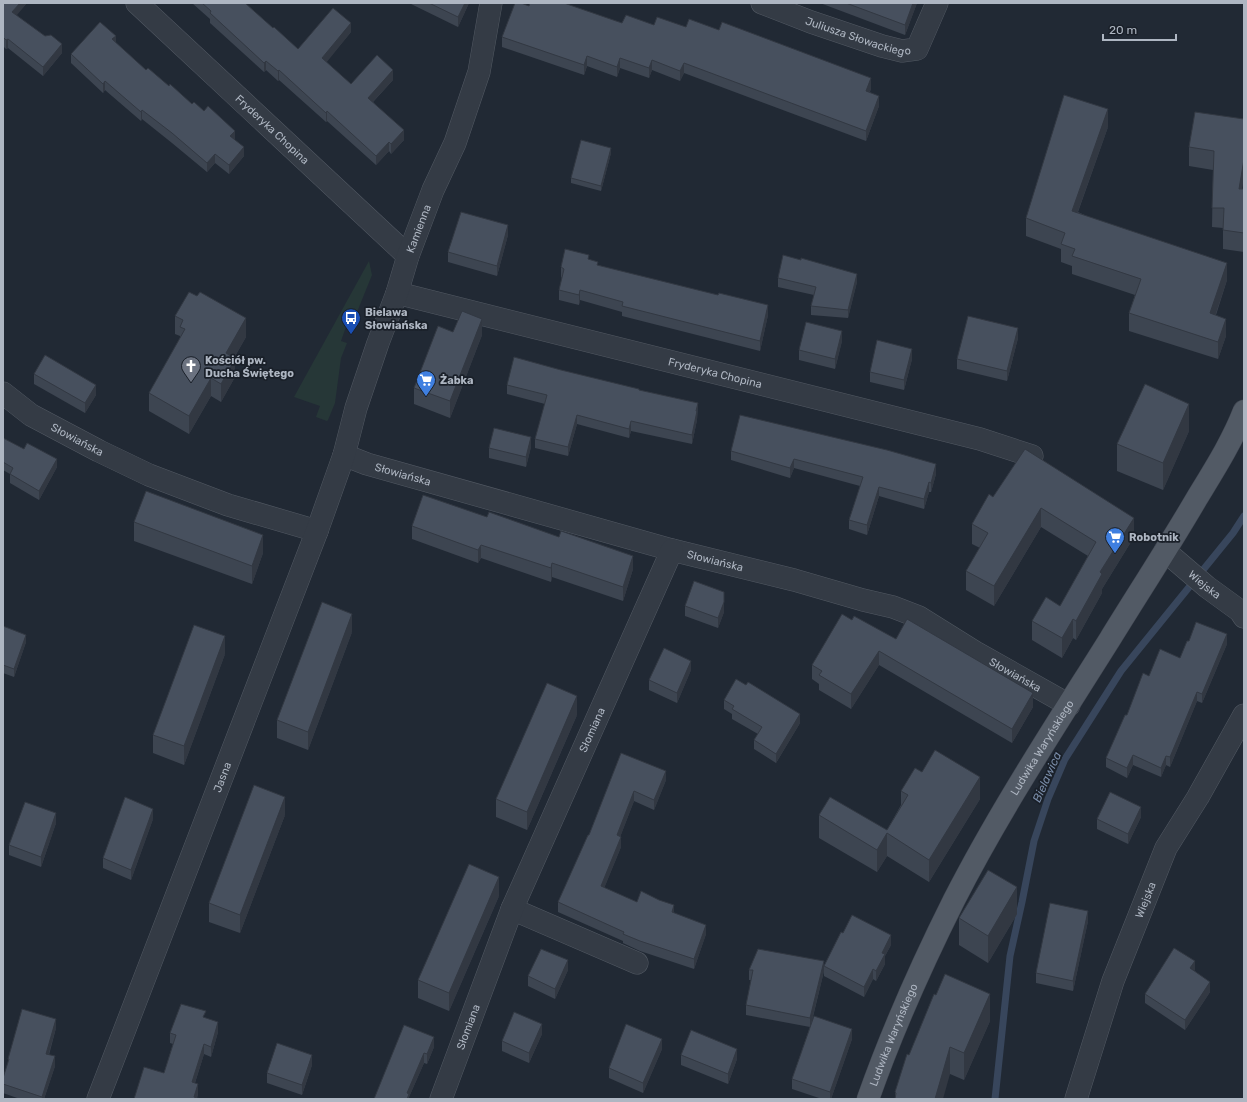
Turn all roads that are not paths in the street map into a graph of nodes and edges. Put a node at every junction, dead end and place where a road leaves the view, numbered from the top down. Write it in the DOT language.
graph roads {
  1 [pos="138,3"];
  2 [pos="491,3"];
  3 [pos="762,3"];
  4 [pos="936,7"];
  5 [pos="408,256"];
  6 [pos="397,293"];
  7 [pos="3,393"];
  8 [pos="1244,411"];
  9 [pos="344,456"];
  10 [pos="1032,456"];
  11 [pos="317,530"];
  12 [pos="672,550"];
  13 [pos="1165,551"];
  14 [pos="1244,617"];
  15 [pos="1069,704"];
  16 [pos="1244,715"];
  17 [pos="512,909"];
  18 [pos="637,963"];
  19 [pos="98,1099"];
  20 [pos="440,1099"];
  21 [pos="868,1099"];
  22 [pos="1076,1099"];
  1 -- 5 [label="street, Fryderyka Chopina"];
  2 -- 5 [label="street, Kamienna"];
  3 -- 4 [label="street, Juliusza Słowackiego"];
  5 -- 6 [label="street, Kamienna"];
  6 -- 9 [label="street, Kamienna"];
  6 -- 10 [label="street, Fryderyka Chopina"];
  7 -- 11 [label="street, Słowiańska"];
  8 -- 13 [label="main road, Ludwika Waryńskiego"];
  9 -- 11 [label="street, Jasna"];
  9 -- 12 [label="street, Słowiańska"];
  11 -- 19 [label="street, Jasna"];
  12 -- 15 [label="street, Słowiańska"];
  12 -- 17 [label="street, Słomiana"];
  13 -- 14 [label="street, Wiejska"];
  13 -- 15 [label="main road, Ludwika Waryńskiego"];
  15 -- 21 [label="main road, Ludwika Waryńskiego"];
  16 -- 22 [label="street, Wiejska"];
  17 -- 18 [label="street"];
  17 -- 20 [label="street, Słomiana"];
}
